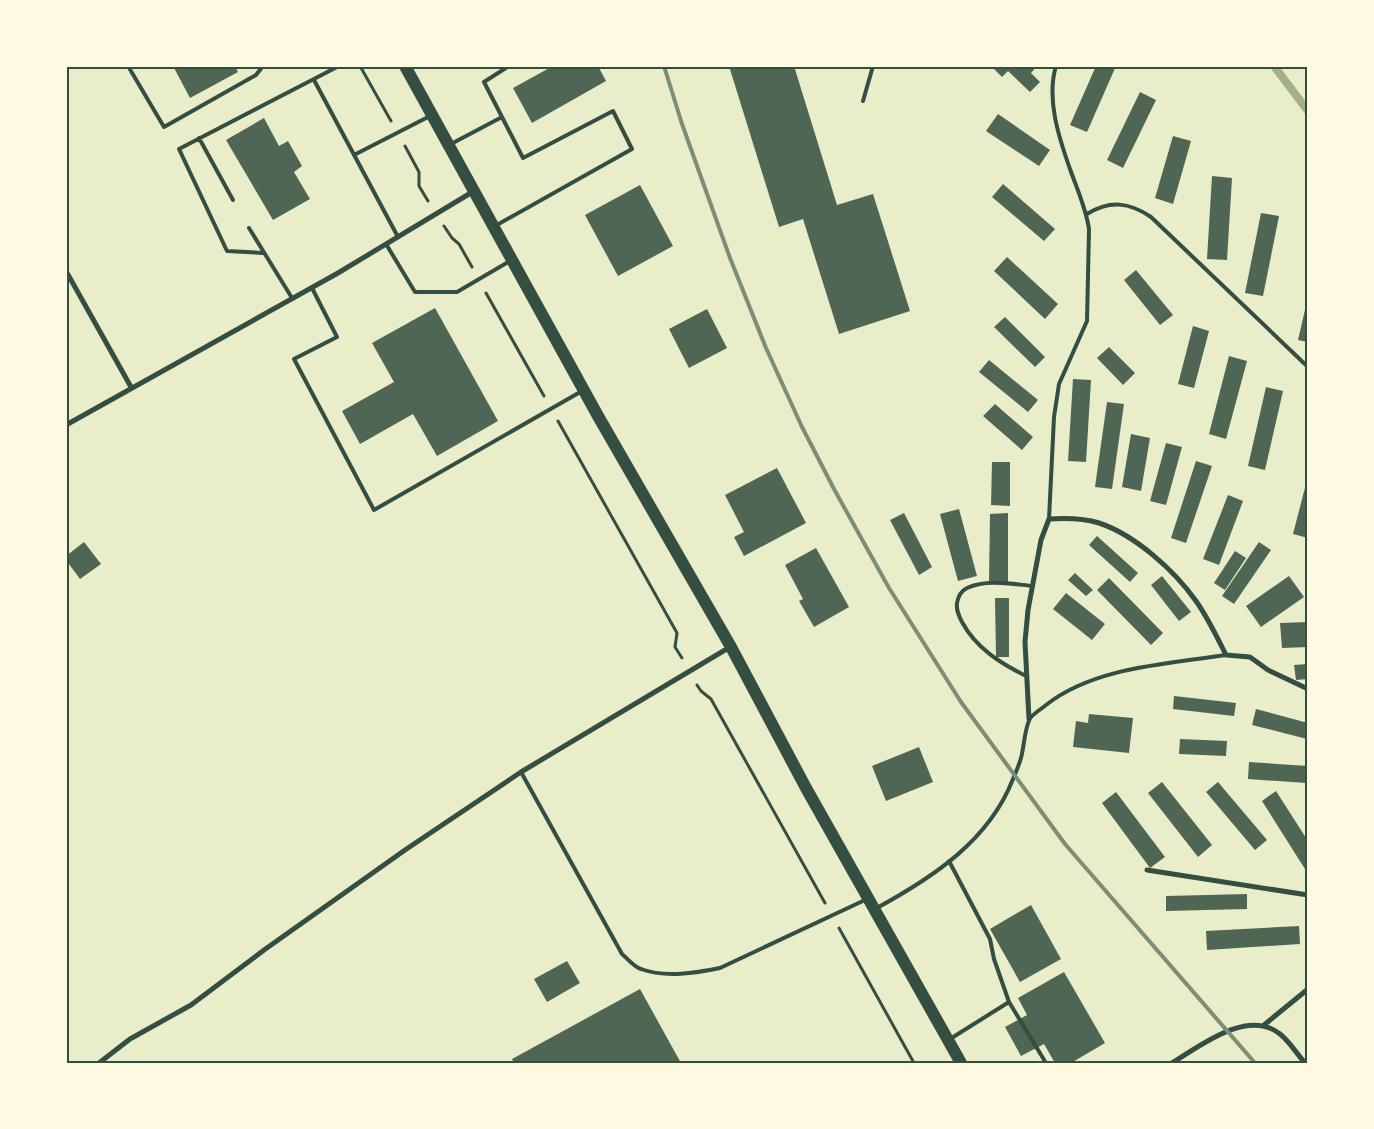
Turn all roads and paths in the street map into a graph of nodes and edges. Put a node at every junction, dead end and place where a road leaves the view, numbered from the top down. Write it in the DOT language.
graph roads {
  1 [pos="128,66"];
  2 [pos="263,66"];
  3 [pos="338,66"];
  4 [pos="360,66"];
  5 [pos="405,66"];
  6 [pos="509,66"];
  7 [pos="873,66"];
  8 [pos="1056,66"];
  9 [pos="314,80"];
  10 [pos="863,101"];
  11 [pos="432,115"];
  12 [pos="502,117"];
  13 [pos="397,133"];
  14 [pos="199,138"];
  15 [pos="449,146"];
  16 [pos="354,154"];
  17 [pos="475,191"];
  18 [pos="233,200"];
  19 [pos="436,214"];
  20 [pos="1087,214"];
  21 [pos="494,226"];
  22 [pos="249,228"];
  23 [pos="398,237"];
  24 [pos="386,244"];
  25 [pos="263,253"];
  26 [pos="512,259"];
  27 [pos="66,271"];
  28 [pos="479,279"];
  29 [pos="312,288"];
  30 [pos="292,298"];
  31 [pos="1308,367"];
  32 [pos="132,387"];
  33 [pos="584,390"];
  34 [pos="552,409"];
  35 [pos="66,425"];
  36 [pos="1049,518"];
  37 [pos="1033,586"];
  38 [pos="731,647"];
  39 [pos="1226,655"];
  40 [pos="690,671"];
  41 [pos="1026,676"];
  42 [pos="1308,689"];
  43 [pos="1029,719"];
  44 [pos="521,772"];
  45 [pos="949,861"];
  46 [pos="1147,870"];
  47 [pos="1308,895"];
  48 [pos="872,904"];
  49 [pos="832,916"];
  50 [pos="1308,989"];
  51 [pos="1009,1002"];
  52 [pos="1264,1025"];
  53 [pos="948,1040"];
  54 [pos="99,1063"];
  55 [pos="914,1063"];
  56 [pos="961,1063"];
  57 [pos="1046,1063"];
  58 [pos="1172,1063"];
  59 [pos="1305,1063"];
  1 -- 2 [label="lane"];
  3 -- 9 [label="lane"];
  4 -- 13 [label="path"];
  5 -- 11 [label="main road"];
  6 -- 12 [label="lane"];
  7 -- 10 [label="lane"];
  8 -- 20 [label="lane"];
  9 -- 14 [label="lane"];
  9 -- 16 [label="lane"];
  11 -- 13 [label="lane"];
  11 -- 15 [label="main road"];
  12 -- 15 [label="lane"];
  12 -- 21 [label="lane"];
  13 -- 16 [label="lane"];
  13 -- 19 [label="path"];
  14 -- 18 [label="lane"];
  14 -- 25 [label="lane"];
  15 -- 17 [label="main road"];
  16 -- 23 [label="lane"];
  17 -- 19 [label="street"];
  17 -- 21 [label="main road"];
  19 -- 23 [label="street"];
  19 -- 28 [label="path"];
  20 -- 31 [label="lane"];
  20 -- 36 [label="lane"];
  21 -- 26 [label="main road"];
  22 -- 25 [label="lane"];
  23 -- 24 [label="street"];
  24 -- 28 [label="lane"];
  24 -- 29 [label="street"];
  25 -- 30 [label="lane"];
  26 -- 28 [label="lane"];
  26 -- 33 [label="main road"];
  27 -- 32 [label="street"];
  28 -- 34 [label="path"];
  29 -- 30 [label="street"];
  29 -- 34 [label="lane"];
  30 -- 32 [label="street"];
  32 -- 35 [label="street"];
  33 -- 34 [label="lane"];
  33 -- 38 [label="main road"];
  34 -- 40 [label="path"];
  36 -- 37 [label="street"];
  36 -- 39 [label="street"];
  37 -- 41 [label="street"];
  37 -- 41 [label="lane"];
  38 -- 40 [label="street"];
  38 -- 48 [label="main road"];
  39 -- 42 [label="street"];
  39 -- 43 [label="lane"];
  40 -- 44 [label="street"];
  40 -- 49 [label="path"];
  41 -- 43 [label="street"];
  43 -- 45 [label="lane"];
  44 -- 49 [label="lane"];
  44 -- 54 [label="street"];
  45 -- 48 [label="lane"];
  45 -- 51 [label="lane"];
  46 -- 47 [label="street"];
  48 -- 49 [label="lane"];
  48 -- 53 [label="main road"];
  49 -- 55 [label="path"];
  50 -- 52 [label="street"];
  51 -- 53 [label="lane"];
  51 -- 57 [label="lane"];
  52 -- 58 [label="street"];
  52 -- 59 [label="street"];
  53 -- 56 [label="main road"];
}
